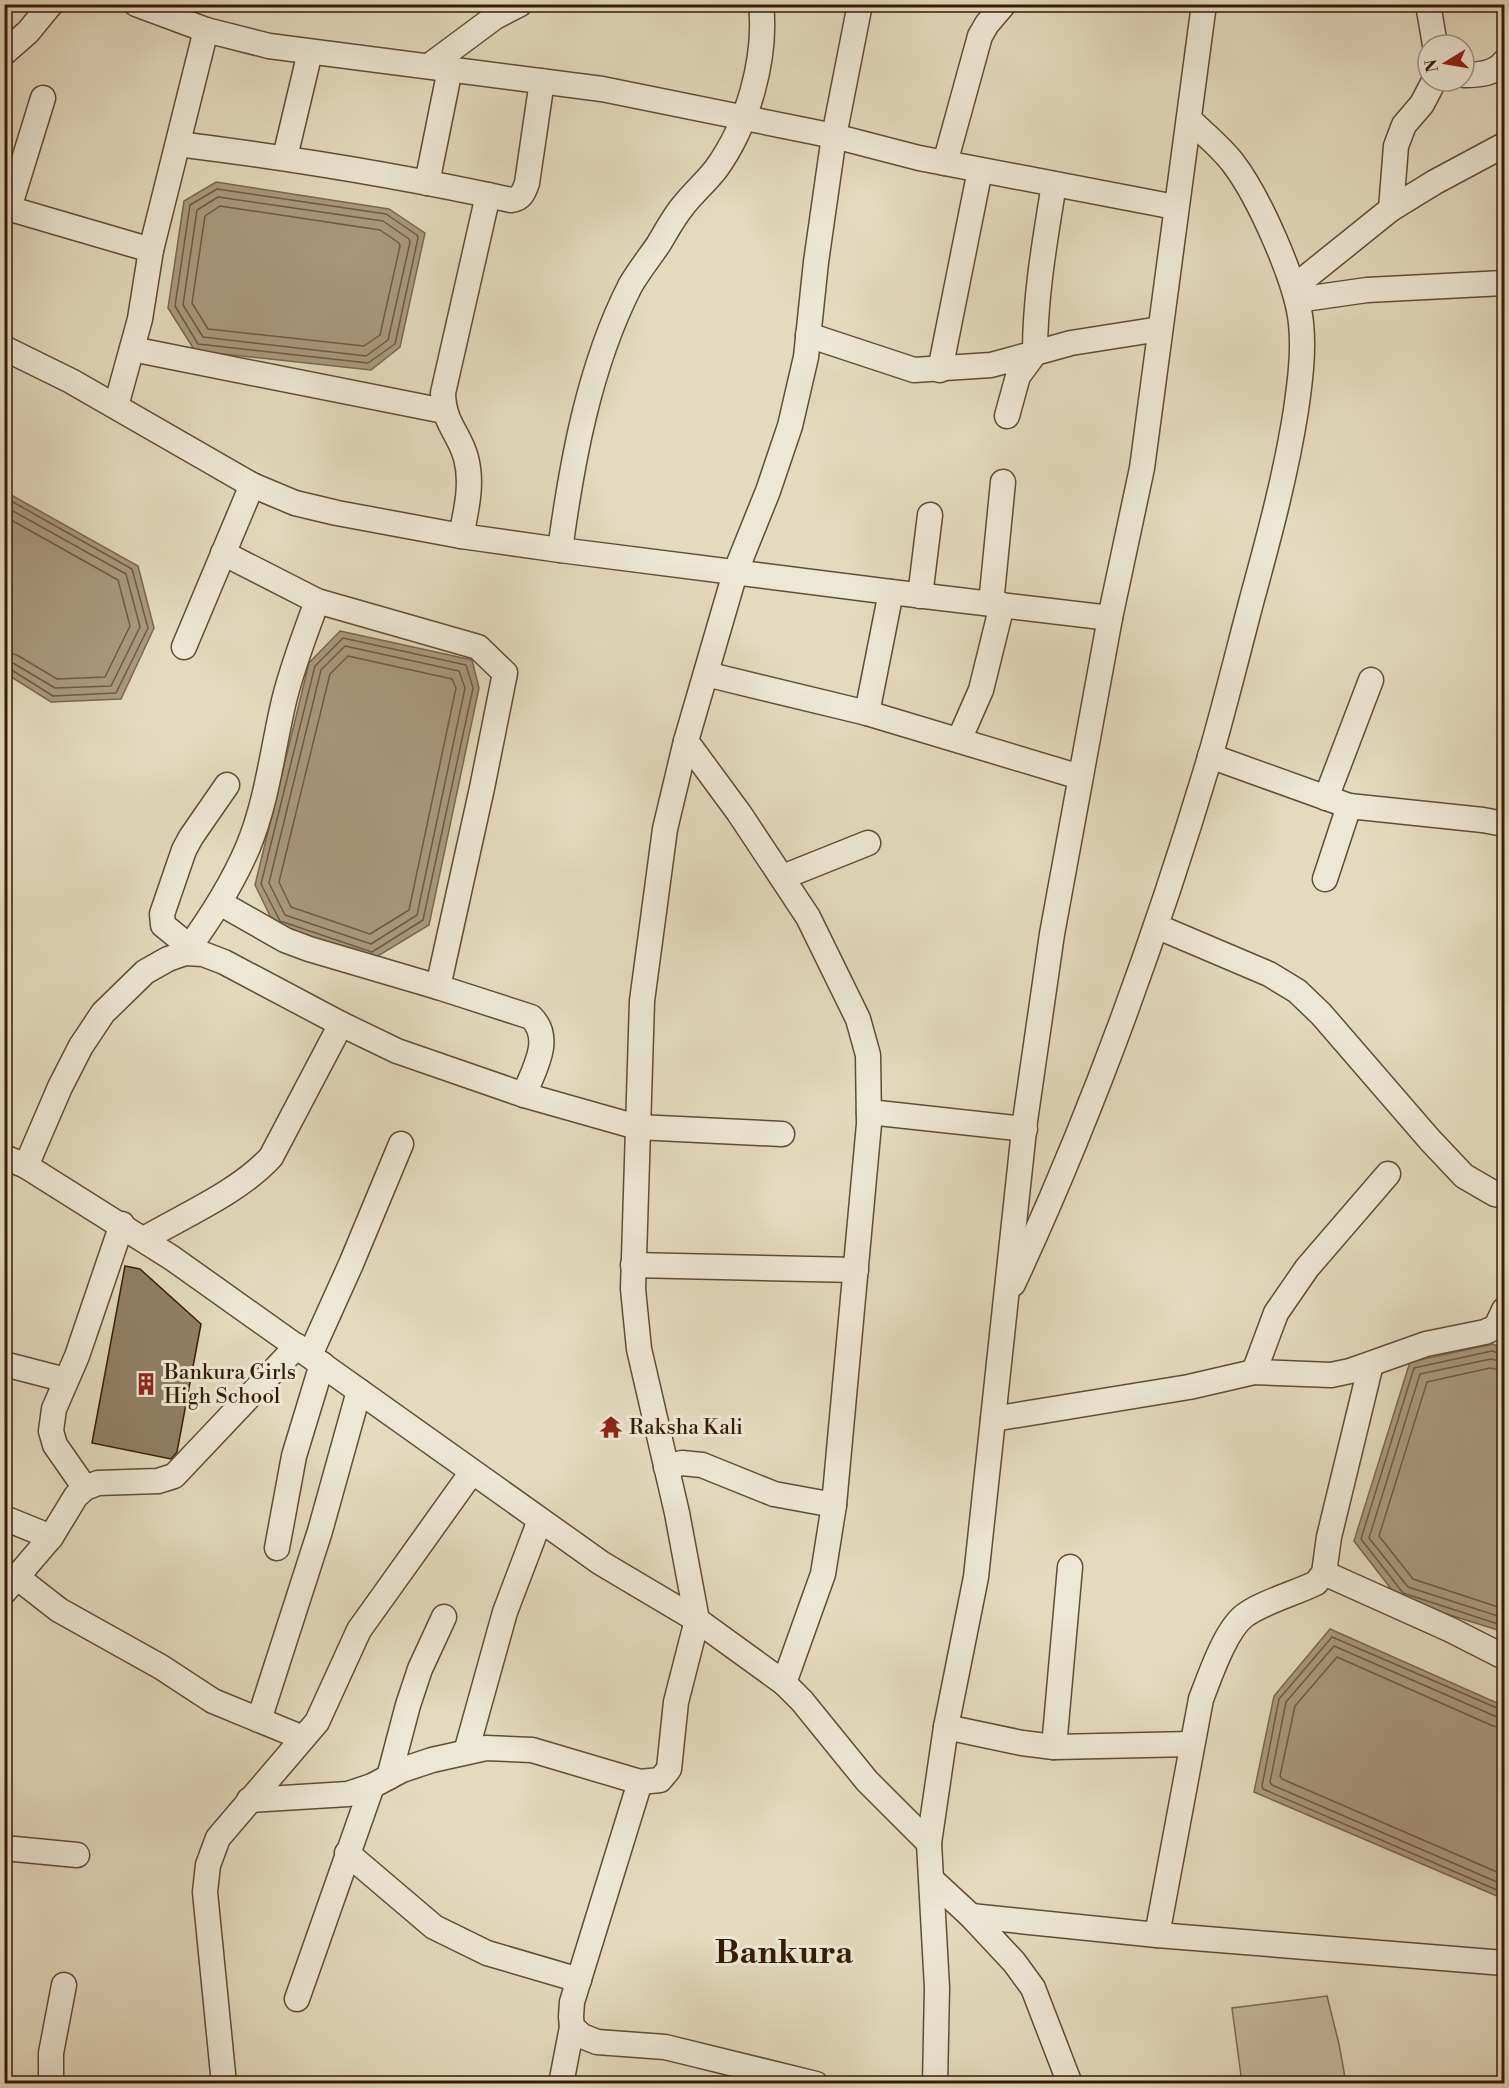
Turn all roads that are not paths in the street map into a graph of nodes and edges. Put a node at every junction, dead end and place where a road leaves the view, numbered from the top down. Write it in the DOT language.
graph roads {
  1 [pos="51,4"];
  2 [pos="136,4"];
  3 [pos="761,4"];
  4 [pos="860,4"];
  5 [pos="1004,4"];
  6 [pos="1204,4"];
  7 [pos="1428,4"];
  8 [pos="513,6"];
  9 [pos="206,30"];
  10 [pos="1433,33"];
  11 [pos="310,52"];
  12 [pos="4,53"];
  13 [pos="1504,62"];
  14 [pos="439,67"];
  15 [pos="1476,73"];
  16 [pos="542,81"];
  17 [pos="1428,93"];
  18 [pos="43,98"];
  19 [pos="743,119"];
  20 [pos="1189,119"];
  21 [pos="834,136"];
  22 [pos="178,144"];
  23 [pos="1504,145"];
  24 [pos="285,158"];
  25 [pos="945,163"];
  26 [pos="980,170"];
  27 [pos="427,183"];
  28 [pos="1054,184"];
  29 [pos="488,195"];
  30 [pos="1175,207"];
  31 [pos="7,208"];
  32 [pos="1390,209"];
  33 [pos="151,250"];
  34 [pos="1504,283"];
  35 [pos="1295,294"];
  36 [pos="1160,329"];
  37 [pos="808,335"];
  38 [pos="4,348"];
  39 [pos="132,349"];
  40 [pos="1035,353"];
  41 [pos="940,370"];
  42 [pos="116,406"];
  43 [pos="444,411"];
  44 [pos="1007,416"];
  45 [pos="1003,482"];
  46 [pos="252,485"];
  47 [pos="930,515"];
  48 [pos="461,536"];
  49 [pos="560,550"];
  50 [pos="223,553"];
  51 [pos="735,573"];
  52 [pos="891,592"];
  53 [pos="920,596"];
  54 [pos="317,601"];
  55 [pos="997,604"];
  56 [pos="1110,618"];
  57 [pos="184,647"];
  58 [pos="706,674"];
  59 [pos="1371,680"];
  60 [pos="867,713"];
  61 [pos="959,740"];
  62 [pos="686,741"];
  63 [pos="1210,756"];
  64 [pos="1080,777"];
  65 [pos="227,785"];
  66 [pos="1326,798"];
  67 [pos="1349,806"];
  68 [pos="1503,817"];
  69 [pos="868,843"];
  70 [pos="783,877"];
  71 [pos="1325,879"];
  72 [pos="220,903"];
  73 [pos="1156,926"];
  74 [pos="188,950"];
  75 [pos="438,987"];
  76 [pos="340,1024"];
  77 [pos="524,1095"];
  78 [pos="869,1112"];
  79 [pos="637,1127"];
  80 [pos="1025,1129"];
  81 [pos="782,1134"];
  82 [pos="401,1144"];
  83 [pos="11,1163"];
  84 [pos="1388,1174"];
  85 [pos="1504,1196"];
  86 [pos="122,1224"];
  87 [pos="144,1239"];
  88 [pos="633,1265"];
  89 [pos="856,1270"];
  90 [pos="1005,1303"];
  91 [pos="1504,1310"];
  92 [pos="310,1355"];
  93 [pos="4,1364"];
  94 [pos="1371,1364"];
  95 [pos="1254,1372"];
  96 [pos="66,1380"];
  97 [pos="359,1391"];
  98 [pos="993,1419"];
  99 [pos="666,1467"];
  100 [pos="472,1472"];
  101 [pos="85,1488"];
  102 [pos="834,1505"];
  103 [pos="4,1518"];
  104 [pos="540,1520"];
  105 [pos="51,1537"];
  106 [pos="277,1548"];
  107 [pos="1071,1567"];
  108 [pos="1324,1573"];
  109 [pos="11,1585"];
  110 [pos="444,1617"];
  111 [pos="697,1620"];
  112 [pos="1504,1657"];
  113 [pos="784,1683"];
  114 [pos="259,1720"];
  115 [pos="946,1727"];
  116 [pos="303,1738"];
  117 [pos="1192,1744"];
  118 [pos="1054,1747"];
  119 [pos="466,1752"];
  120 [pos="380,1781"];
  121 [pos="640,1782"];
  122 [pos="249,1800"];
  123 [pos="929,1842"];
  124 [pos="4,1848"];
  125 [pos="347,1853"];
  126 [pos="77,1855"];
  127 [pos="932,1880"];
  128 [pos="971,1916"];
  129 [pos="1158,1935"];
  130 [pos="1504,1963"];
  131 [pos="579,1980"];
  132 [pos="64,1985"];
  133 [pos="297,1999"];
  134 [pos="573,2027"];
  135 [pos="51,2084"];
  136 [pos="225,2084"];
  137 [pos="561,2084"];
  138 [pos="816,2084"];
  139 [pos="935,2084"];
  140 [pos="1070,2084"];
  1 -- 12 [label="street"];
  2 -- 9 [label="street"];
  3 -- 19 [label="street"];
  4 -- 21 [label="street"];
  5 -- 25 [label="street"];
  6 -- 20 [label="street"];
  7 -- 10 [label="street"];
  8 -- 14 [label="street"];
  9 -- 11 [label="street"];
  9 -- 22 [label="street"];
  11 -- 14 [label="street"];
  11 -- 24 [label="street"];
  13 -- 15 [label="street"];
  14 -- 16 [label="street"];
  14 -- 27 [label="street"];
  16 -- 19 [label="street"];
  16 -- 29 [label="street"];
  17 -- 32 [label="street"];
  18 -- 31 [label="street"];
  19 -- 21 [label="street"];
  19 -- 49 [label="street"];
  20 -- 30 [label="street"];
  20 -- 35 [label="street"];
  21 -- 25 [label="street"];
  21 -- 37 [label="street"];
  22 -- 24 [label="street"];
  22 -- 33 [label="street"];
  23 -- 32 [label="street"];
  24 -- 27 [label="street"];
  25 -- 26 [label="street"];
  26 -- 28 [label="street"];
  26 -- 41 [label="street"];
  27 -- 29 [label="street"];
  28 -- 30 [label="street"];
  28 -- 40 [label="street"];
  29 -- 43 [label="street"];
  30 -- 36 [label="street"];
  31 -- 33 [label="street"];
  32 -- 35 [label="street"];
  33 -- 39 [label="street"];
  34 -- 35 [label="street"];
  35 -- 63 [label="street"];
  36 -- 40 [label="street"];
  36 -- 56 [label="street"];
  37 -- 41 [label="street"];
  37 -- 51 [label="street"];
  38 -- 42 [label="street"];
  39 -- 42 [label="street"];
  39 -- 43 [label="street"];
  40 -- 41 [label="street"];
  40 -- 44 [label="street"];
  42 -- 46 [label="street"];
  43 -- 48 [label="street"];
  45 -- 55 [label="street"];
  46 -- 48 [label="street"];
  46 -- 50 [label="street"];
  47 -- 53 [label="street"];
  48 -- 49 [label="street"];
  49 -- 51 [label="street"];
  50 -- 54 [label="street"];
  50 -- 57 [label="street"];
  51 -- 52 [label="street"];
  51 -- 58 [label="street"];
  52 -- 53 [label="street"];
  52 -- 60 [label="street"];
  53 -- 55 [label="street"];
  54 -- 72 [label="street"];
  54 -- 75 [label="street"];
  55 -- 56 [label="street"];
  55 -- 61 [label="street"];
  56 -- 64 [label="street"];
  58 -- 60 [label="street"];
  58 -- 62 [label="street"];
  59 -- 66 [label="street"];
  60 -- 61 [label="street"];
  61 -- 64 [label="street"];
  62 -- 70 [label="street"];
  62 -- 79 [label="street"];
  63 -- 66 [label="street"];
  63 -- 73 [label="street"];
  64 -- 80 [label="street"];
  65 -- 74 [label="street"];
  66 -- 67 [label="street"];
  67 -- 68 [label="street"];
  67 -- 71 [label="street"];
  69 -- 70 [label="street"];
  70 -- 78 [label="street"];
  72 -- 74 [label="street"];
  72 -- 75 [label="street"];
  73 -- 85 [label="street"];
  73 -- 90 [label="street"];
  74 -- 76 [label="street"];
  74 -- 83 [label="street"];
  75 -- 77 [label="street"];
  76 -- 77 [label="street"];
  76 -- 87 [label="street"];
  77 -- 79 [label="street"];
  78 -- 80 [label="street"];
  78 -- 89 [label="street"];
  79 -- 81 [label="street"];
  79 -- 88 [label="street"];
  80 -- 90 [label="street"];
  82 -- 92 [label="street"];
  83 -- 86 [label="street"];
  84 -- 95 [label="street"];
  86 -- 87 [label="street"];
  86 -- 96 [label="street"];
  87 -- 92 [label="street"];
  88 -- 89 [label="street"];
  88 -- 99 [label="street"];
  89 -- 102 [label="street"];
  90 -- 98 [label="street"];
  91 -- 94 [label="street"];
  92 -- 97 [label="street"];
  92 -- 101 [label="street"];
  92 -- 106 [label="street"];
  93 -- 96 [label="street"];
  94 -- 95 [label="street"];
  94 -- 108 [label="street"];
  95 -- 98 [label="street"];
  96 -- 101 [label="street"];
  97 -- 100 [label="street"];
  97 -- 114 [label="street"];
  98 -- 115 [label="street"];
  99 -- 102 [label="street"];
  99 -- 111 [label="street"];
  100 -- 104 [label="street"];
  100 -- 116 [label="street"];
  101 -- 105 [label="street"];
  102 -- 113 [label="street"];
  103 -- 105 [label="street"];
  104 -- 111 [label="street"];
  104 -- 119 [label="street"];
  105 -- 109 [label="street"];
  107 -- 118 [label="street"];
  108 -- 112 [label="street"];
  108 -- 117 [label="street"];
  109 -- 114 [label="street"];
  110 -- 120 [label="street"];
  111 -- 113 [label="street"];
  111 -- 121 [label="street"];
  113 -- 123 [label="street"];
  114 -- 116 [label="street"];
  115 -- 118 [label="street"];
  115 -- 123 [label="street"];
  116 -- 122 [label="street"];
  117 -- 118 [label="street"];
  117 -- 129 [label="street"];
  119 -- 120 [label="street"];
  119 -- 121 [label="street"];
  120 -- 122 [label="street"];
  120 -- 125 [label="street"];
  121 -- 131 [label="street"];
  122 -- 136 [label="street"];
  123 -- 127 [label="street"];
  124 -- 126 [label="street"];
  125 -- 131 [label="street"];
  125 -- 133 [label="street"];
  127 -- 128 [label="street"];
  127 -- 139 [label="street"];
  128 -- 129 [label="street"];
  128 -- 140 [label="street"];
  129 -- 130 [label="street"];
  131 -- 134 [label="street"];
  132 -- 135 [label="street"];
  134 -- 137 [label="street"];
  134 -- 138 [label="street"];
}
